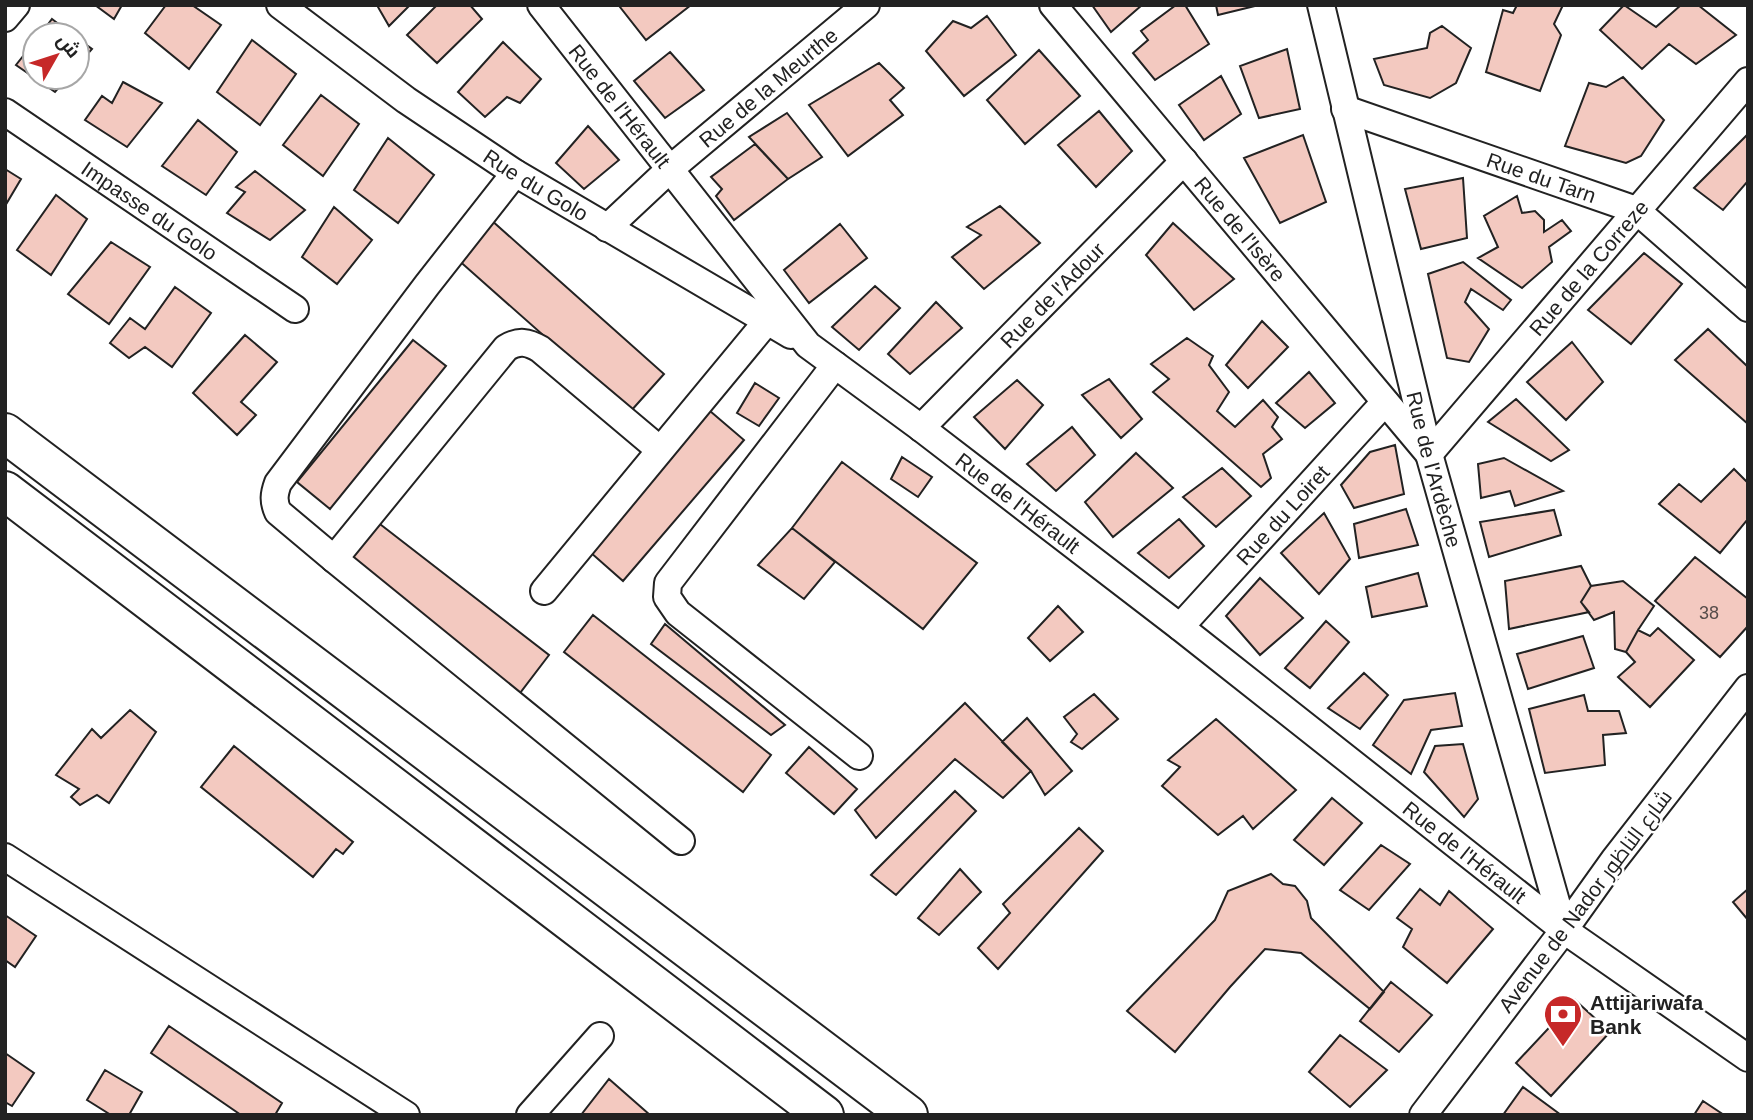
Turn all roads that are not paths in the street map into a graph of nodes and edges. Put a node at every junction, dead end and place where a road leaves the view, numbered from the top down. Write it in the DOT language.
graph roads {
  1 [pos="16,5"];
  2 [pos="279,5"];
  3 [pos="541,5"];
  4 [pos="866,5"];
  5 [pos="1053,5"];
  6 [pos="1321,5"];
  7 [pos="5,18"];
  8 [pos="1748,81"];
  9 [pos="1345,109"];
  10 [pos="5,112"];
  11 [pos="1184,161"];
  12 [pos="670,169"];
  13 [pos="515,173"];
  14 [pos="1636,210"];
  15 [pos="607,228"];
  16 [pos="1748,308"];
  17 [pos="295,309"];
  18 [pos="768,320"];
  19 [pos="808,345"];
  20 [pos="835,365"];
  21 [pos="1385,402"];
  22 [pos="921,428"];
  23 [pos="5,433"];
  24 [pos="660,450"];
  25 [pos="1429,454"];
  26 [pos="5,491"];
  27 [pos="334,559"];
  28 [pos="544,591"];
  29 [pos="1181,627"];
  30 [pos="1748,688"];
  31 [pos="859,756"];
  32 [pos="681,841"];
  33 [pos="5,858"];
  34 [pos="1564,930"];
  35 [pos="600,1035"];
  36 [pos="1748,1058"];
  37 [pos="406,1115"];
  38 [pos="530,1115"];
  39 [pos="824,1115"];
  40 [pos="908,1115"];
  41 [pos="1423,1115"];
  1 -- 7 [label="street"];
  2 -- 13 [label="street, Rue du Golo"];
  3 -- 12 [label="street, Rue de l'Hérault"];
  4 -- 12 [label="street, Rue de la Meurthe"];
  5 -- 11 [label="street, Rue de l'Isère"];
  6 -- 9 [label="street, Rue de l'Ardèche"];
  8 -- 14 [label="street, Rue de la Correze"];
  9 -- 14 [label="street, Rue du Tarn"];
  9 -- 25 [label="street, Rue de l'Ardèche"];
  10 -- 17 [label="street, Impasse du Golo"];
  11 -- 21 [label="street, Rue de l'Isère"];
  11 -- 22 [label="street, Rue de l'Adour"];
  12 -- 15 [label="street, Rue de la Meurthe"];
  12 -- 19 [label="street, Rue de l'Hérault"];
  13 -- 15 [label="street, Rue du Golo"];
  13 -- 27 [label="street"];
  14 -- 16 [label="street, Rue du Tarn"];
  14 -- 25 [label="street, Rue de la Correze"];
  15 -- 18 [label="street, Rue du Golo"];
  18 -- 19 [label="street, Rue du Golo"];
  18 -- 24 [label="street"];
  19 -- 20 [label="street, Rue de l'Hérault"];
  20 -- 22 [label="street, Rue de l'Hérault"];
  20 -- 31 [label="street"];
  21 -- 25 [label="street, Rue de l'Isère"];
  21 -- 29 [label="street, Rue du Loiret"];
  22 -- 29 [label="street, Rue de l'Hérault"];
  23 -- 40 [label="highway"];
  24 -- 27 [label="street"];
  24 -- 28 [label="street"];
  25 -- 34 [label="street, Rue de l'Ardèche"];
  26 -- 39 [label="highway"];
  27 -- 32 [label="street"];
  29 -- 34 [label="street, Rue de l'Hérault"];
  30 -- 34 [label="street, Avenue de Nador شارع الناظور"];
  33 -- 37 [label="street"];
  34 -- 36 [label="street, Rue de l'Hérault"];
  34 -- 41 [label="street, Avenue de Nador شارع الناظور"];
  35 -- 38 [label="street"];
}
